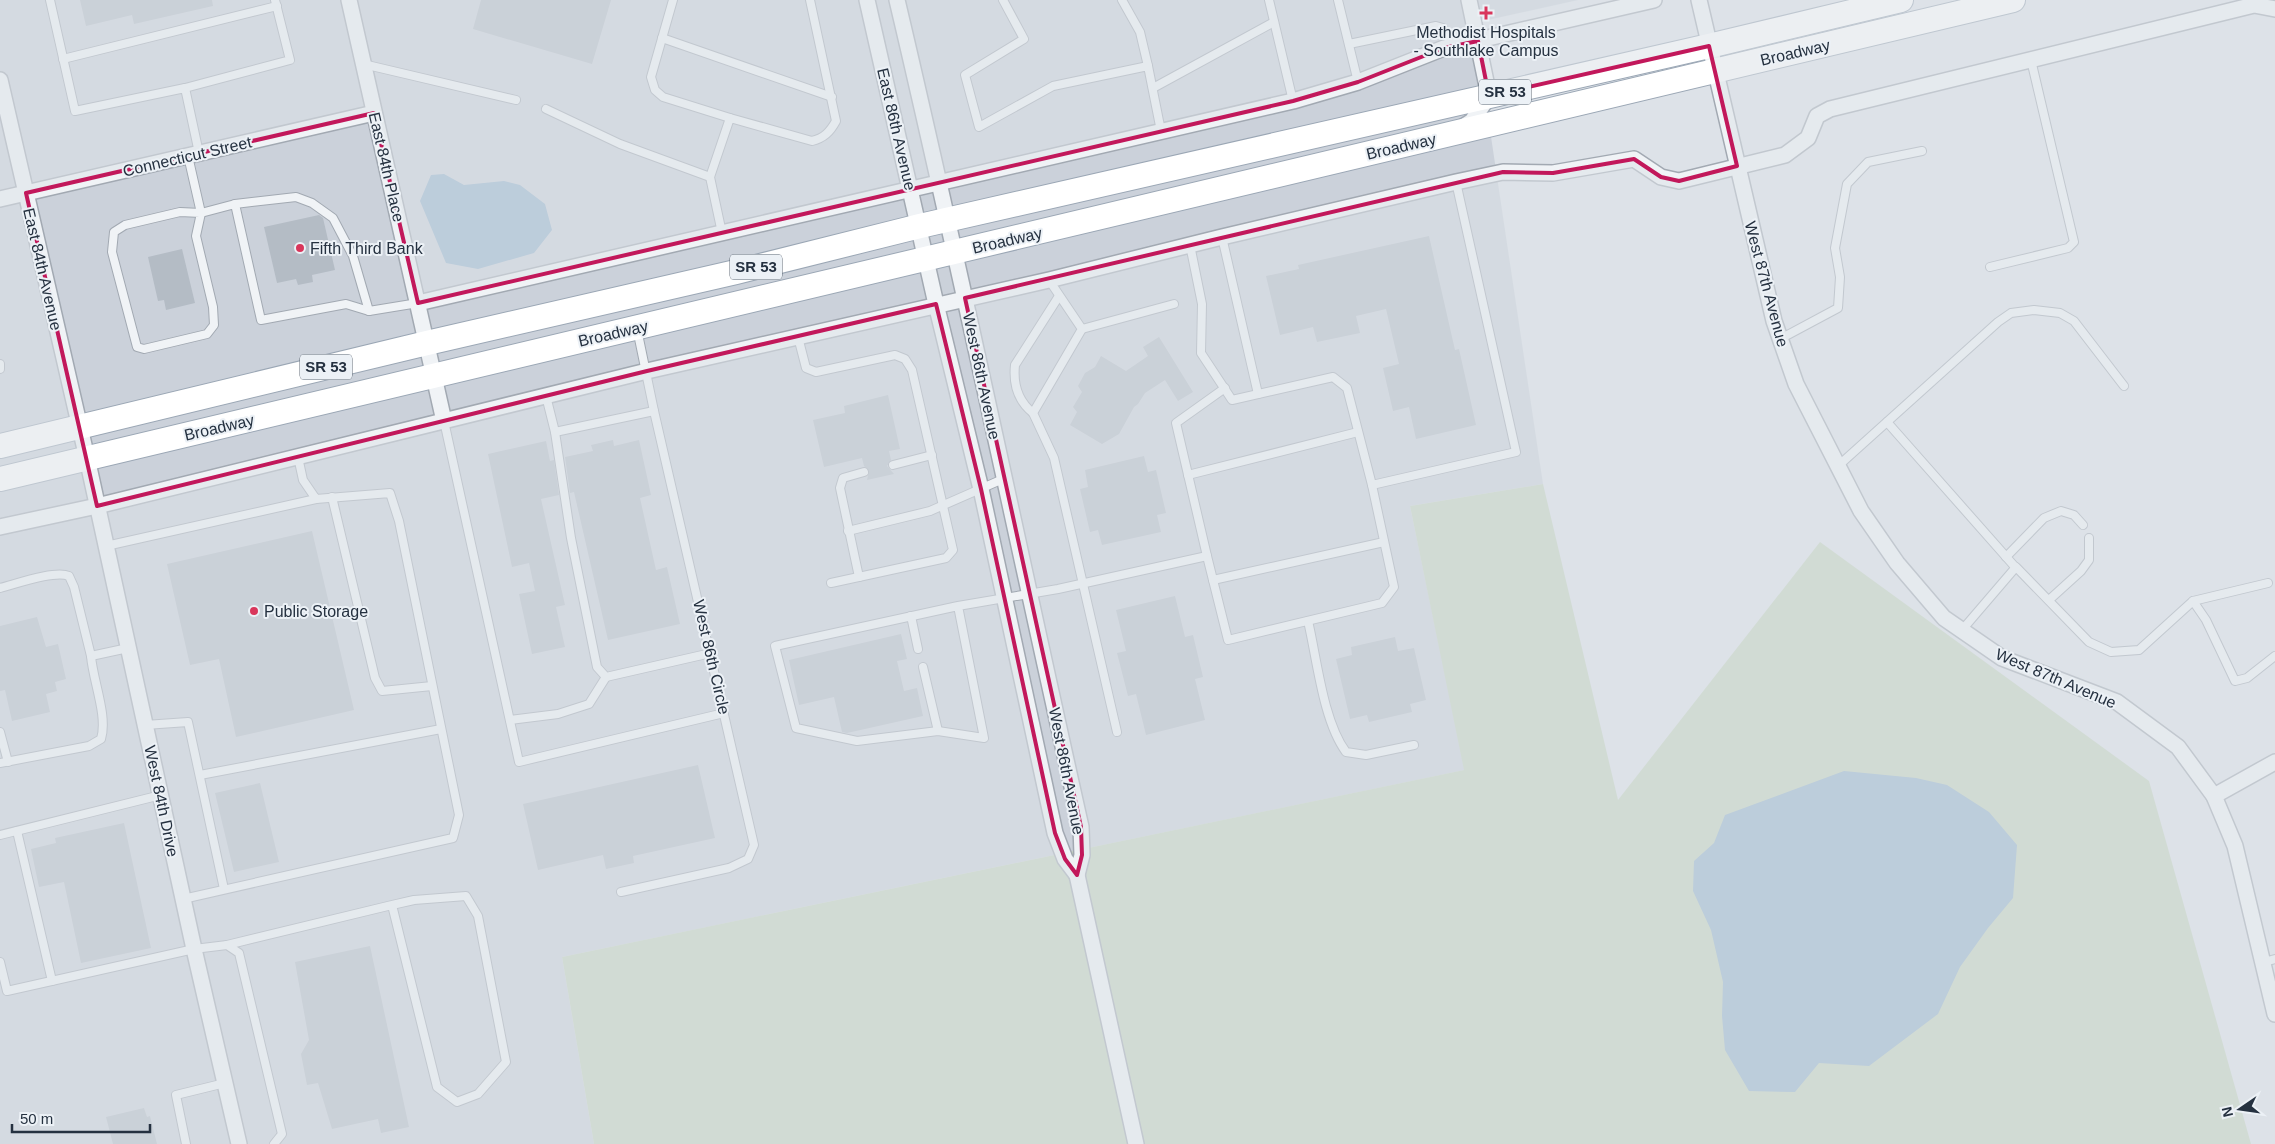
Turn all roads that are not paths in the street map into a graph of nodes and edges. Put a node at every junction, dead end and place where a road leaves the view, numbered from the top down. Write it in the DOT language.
graph roads {
  1 [pos="50,0"];
  2 [pos="349,0"];
  3 [pos="673,0"];
  4 [pos="810,0"];
  5 [pos="867,0"];
  6 [pos="897,0"];
  7 [pos="1003,0"];
  8 [pos="1122,0"];
  9 [pos="1269,0"];
  10 [pos="1338,0"];
  11 [pos="1469,0"];
  12 [pos="1654,0"];
  13 [pos="1699,0"];
  14 [pos="1901,0"];
  15 [pos="2013,0"];
  16 [pos="276,3"];
  17 [pos="2275,9"];
  18 [pos="1274,22"];
  19 [pos="662,38"];
  20 [pos="1478,40"];
  21 [pos="1349,44"];
  22 [pos="1452,46"];
  23 [pos="1709,46"];
  24 [pos="63,59"];
  25 [pos="2031,60"];
  26 [pos="364,64"];
  27 [pos="1148,66"];
  28 [pos="1714,71"];
  29 [pos="0,80"];
  30 [pos="1358,82"];
  31 [pos="184,88"];
  32 [pos="1153,88"];
  33 [pos="1488,96"];
  34 [pos="832,97"];
  35 [pos="516,100"];
  36 [pos="1293,101"];
  37 [pos="546,109"];
  38 [pos="374,113"];
  39 [pos="730,118"];
  40 [pos="1161,131"];
  41 [pos="1451,134"];
  42 [pos="1922,151"];
  43 [pos="194,155"];
  44 [pos="1737,166"];
  45 [pos="710,176"];
  46 [pos="1456,182"];
  47 [pos="940,183"];
  48 [pos="911,190"];
  49 [pos="26,193"];
  50 [pos="0,199"];
  51 [pos="235,204"];
  52 [pos="202,213"];
  53 [pos="949,219"];
  54 [pos="920,226"];
  55 [pos="722,233"];
  56 [pos="1222,236"];
  57 [pos="1190,245"];
  58 [pos="955,252"];
  59 [pos="926,259"];
  60 [pos="1990,266"];
  61 [pos="1049,280"];
  62 [pos="1059,296"];
  63 [pos="966,298"];
  64 [pos="418,304"];
  65 [pos="936,304"];
  66 [pos="1174,304"];
  67 [pos="369,311"];
  68 [pos="637,328"];
  69 [pos="1082,329"];
  70 [pos="798,338"];
  71 [pos="1780,339"];
  72 [pos="427,343"];
  73 [pos="0,364"];
  74 [pos="0,369"];
  75 [pos="647,371"];
  76 [pos="434,376"];
  77 [pos="2124,386"];
  78 [pos="1225,388"];
  79 [pos="1258,394"];
  80 [pos="546,396"];
  81 [pos="654,411"];
  82 [pos="1033,413"];
  83 [pos="444,421"];
  84 [pos="1887,422"];
  85 [pos="80,427"];
  86 [pos="555,432"];
  87 [pos="1358,432"];
  88 [pos="0,446"];
  89 [pos="932,455"];
  90 [pos="298,457"];
  91 [pos="87,458"];
  92 [pos="893,465"];
  93 [pos="1838,466"];
  94 [pos="864,472"];
  95 [pos="1188,474"];
  96 [pos="0,479"];
  97 [pos="1003,479"];
  98 [pos="1372,485"];
  99 [pos="981,489"];
  100 [pos="332,498"];
  101 [pos="316,499"];
  102 [pos="97,506"];
  103 [pos="944,506"];
  104 [pos="2083,525"];
  105 [pos="0,527"];
  106 [pos="848,531"];
  107 [pos="2089,538"];
  108 [pos="1384,542"];
  109 [pos="106,546"];
  110 [pos="1207,556"];
  111 [pos="2006,556"];
  112 [pos="2016,568"];
  113 [pos="859,577"];
  114 [pos="1213,580"];
  115 [pos="831,583"];
  116 [pos="1083,583"];
  117 [pos="2268,583"];
  118 [pos="0,588"];
  119 [pos="1028,593"];
  120 [pos="1003,598"];
  121 [pos="2049,600"];
  122 [pos="2193,601"];
  123 [pos="958,606"];
  124 [pos="911,616"];
  125 [pos="1308,621"];
  126 [pos="1962,630"];
  127 [pos="128,648"];
  128 [pos="918,648"];
  129 [pos="711,653"];
  130 [pos="91,656"];
  131 [pos="2275,656"];
  132 [pos="923,667"];
  133 [pos="606,677"];
  134 [pos="432,686"];
  135 [pos="724,713"];
  136 [pos="510,720"];
  137 [pos="145,725"];
  138 [pos="441,729"];
  139 [pos="938,731"];
  140 [pos="0,732"];
  141 [pos="1118,732"];
  142 [pos="1414,745"];
  143 [pos="4,762"];
  144 [pos="2275,762"];
  145 [pos="200,775"];
  146 [pos="160,796"];
  147 [pos="2214,796"];
  148 [pos="17,831"];
  149 [pos="0,835"];
  150 [pos="1077,875"];
  151 [pos="224,889"];
  152 [pos="621,892"];
  153 [pos="183,899"];
  154 [pos="392,905"];
  155 [pos="228,945"];
  156 [pos="194,949"];
  157 [pos="2269,960"];
  158 [pos="0,962"];
  159 [pos="52,981"];
  160 [pos="2275,1014"];
  161 [pos="225,1083"];
  162 [pos="186,1144"];
  163 [pos="239,1144"];
  164 [pos="274,1144"];
  165 [pos="1136,1144"];
  1 -- 24 [label="lane"];
  2 -- 26 [label="street, East 84th Place"];
  3 -- 19 [label="lane"];
  4 -- 34 [label="lane"];
  5 -- 48 [label="street, East 86th Avenue"];
  6 -- 47 [label="street, East 86th Avenue"];
  7 -- 27 [label="lane"];
  8 -- 27 [label="lane"];
  9 -- 18 [label="lane"];
  10 -- 21 [label="lane"];
  11 -- 20 [label="street"];
  12 -- 20 [label="street"];
  13 -- 23 [label="street, West 87th Avenue"];
  14 -- 23 [label="main road, Broadway / SR 53"];
  15 -- 28 [label="main road, Broadway / SR 53"];
  16 -- 24 [label="lane"];
  16 -- 31 [label="lane"];
  17 -- 25 [label="street"];
  18 -- 32 [label="lane"];
  18 -- 36 [label="lane"];
  19 -- 34 [label="lane"];
  19 -- 39 [label="lane"];
  20 -- 22 [label="street"];
  20 -- 33 [label="street"];
  21 -- 22 [label="lane"];
  21 -- 30 [label="lane"];
  22 -- 30 [label="street"];
  23 -- 28 [label="street, West 87th Avenue"];
  23 -- 33 [label="main road, Broadway / SR 53"];
  24 -- 31 [label="lane"];
  25 -- 44 [label="street"];
  25 -- 60 [label="lane"];
  26 -- 35 [label="lane"];
  26 -- 38 [label="street, East 84th Place"];
  27 -- 32 [label="lane"];
  28 -- 41 [label="main road, Broadway / SR 53"];
  28 -- 44 [label="street, West 87th Avenue"];
  29 -- 49 [label="street, East 84th Avenue"];
  30 -- 36 [label="street"];
  31 -- 43 [label="lane"];
  32 -- 40 [label="lane"];
  33 -- 41 [label="street"];
  33 -- 53 [label="main road, Broadway / SR 53"];
  34 -- 39 [label="lane"];
  36 -- 40 [label="street"];
  37 -- 45 [label="lane"];
  38 -- 43 [label="street, Connecticut Street"];
  38 -- 64 [label="street, East 84th Place"];
  39 -- 45 [label="lane"];
  40 -- 47 [label="street"];
  41 -- 58 [label="main road, Broadway / SR 53"];
  42 -- 71 [label="lane"];
  43 -- 49 [label="street, Connecticut Street"];
  43 -- 52 [label="lane"];
  44 -- 46 [label="street"];
  44 -- 71 [label="street, West 87th Avenue"];
  45 -- 55 [label="lane"];
  46 -- 56 [label="street"];
  46 -- 98 [label="lane"];
  47 -- 48 [label="street"];
  47 -- 53 [label="street, East 86th Avenue"];
  48 -- 54 [label="street, East 86th Avenue"];
  48 -- 55 [label="street"];
  49 -- 50 [label="street, Connecticut Street"];
  49 -- 85 [label="street, East 84th Avenue"];
  51 -- 52 [label="lane"];
  51 -- 67 [label="lane"];
  51 -- 67 [label="lane"];
  52 -- 52 [label="lane"];
  53 -- 54 [label="main road, Broadway / SR 53"];
  53 -- 58 [label="street, East 86th Avenue"];
  54 -- 59 [label="street, East 86th Avenue"];
  54 -- 72 [label="main road, Broadway / SR 53"];
  55 -- 64 [label="street"];
  56 -- 57 [label="street"];
  56 -- 79 [label="lane"];
  57 -- 61 [label="street"];
  57 -- 78 [label="lane"];
  58 -- 59 [label="main road, Broadway / SR 53"];
  58 -- 63 [label="street, West 86th Avenue"];
  59 -- 65 [label="street, West 86th Avenue"];
  59 -- 68 [label="main road, Broadway / SR 53"];
  61 -- 62 [label="lane"];
  61 -- 63 [label="street"];
  62 -- 69 [label="lane"];
  62 -- 82 [label="lane"];
  63 -- 65 [label="street"];
  63 -- 97 [label="street, West 86th Avenue"];
  64 -- 67 [label="lane"];
  64 -- 72 [label="street, East 84th Place"];
  65 -- 70 [label="street"];
  65 -- 99 [label="street, West 86th Avenue"];
  66 -- 69 [label="lane"];
  68 -- 75 [label="lane, West 86th Circle"];
  68 -- 76 [label="main road, Broadway / SR 53"];
  69 -- 82 [label="lane"];
  70 -- 75 [label="street"];
  70 -- 89 [label="lane"];
  71 -- 93 [label="street, West 87th Avenue"];
  72 -- 76 [label="street, East 84th Place"];
  72 -- 85 [label="main road, Broadway / SR 53"];
  73 -- 74 [label="lane"];
  75 -- 80 [label="street"];
  75 -- 81 [label="lane, West 86th Circle"];
  76 -- 83 [label="street, East 84th Place"];
  76 -- 91 [label="main road, Broadway / SR 53"];
  77 -- 84 [label="lane"];
  78 -- 79 [label="lane"];
  78 -- 95 [label="lane"];
  79 -- 87 [label="lane"];
  80 -- 83 [label="street"];
  80 -- 86 [label="lane"];
  81 -- 86 [label="lane"];
  81 -- 129 [label="lane, West 86th Circle"];
  82 -- 116 [label="lane"];
  83 -- 90 [label="street"];
  83 -- 136 [label="lane"];
  84 -- 93 [label="lane"];
  84 -- 111 [label="lane"];
  85 -- 88 [label="main road, Broadway / SR 53"];
  85 -- 91 [label="street, East 84th Avenue"];
  86 -- 133 [label="lane"];
  87 -- 95 [label="lane"];
  87 -- 98 [label="lane"];
  89 -- 92 [label="lane"];
  89 -- 103 [label="lane"];
  90 -- 101 [label="lane"];
  90 -- 102 [label="street"];
  91 -- 96 [label="main road, Broadway / SR 53"];
  91 -- 102 [label="street, West 84th Drive"];
  93 -- 126 [label="street, West 87th Avenue"];
  94 -- 106 [label="lane"];
  95 -- 110 [label="lane"];
  97 -- 99 [label="lane"];
  97 -- 119 [label="street, West 86th Avenue"];
  98 -- 108 [label="lane"];
  99 -- 103 [label="lane"];
  99 -- 120 [label="street, West 86th Avenue"];
  100 -- 101 [label="lane"];
  100 -- 134 [label="lane"];
  100 -- 134 [label="lane"];
  101 -- 109 [label="lane"];
  102 -- 105 [label="street"];
  102 -- 109 [label="street, West 84th Drive"];
  103 -- 106 [label="lane"];
  103 -- 113 [label="lane"];
  104 -- 111 [label="lane"];
  106 -- 113 [label="lane"];
  107 -- 121 [label="lane"];
  108 -- 114 [label="lane"];
  108 -- 125 [label="lane"];
  109 -- 127 [label="street, West 84th Drive"];
  110 -- 114 [label="lane"];
  110 -- 116 [label="lane"];
  111 -- 112 [label="lane"];
  112 -- 121 [label="lane"];
  112 -- 126 [label="lane"];
  113 -- 115 [label="lane"];
  114 -- 125 [label="lane"];
  116 -- 119 [label="lane"];
  116 -- 141 [label="lane"];
  117 -- 122 [label="lane"];
  118 -- 130 [label="lane"];
  119 -- 120 [label="lane"];
  119 -- 150 [label="street, West 86th Avenue"];
  120 -- 123 [label="lane"];
  120 -- 150 [label="street, West 86th Avenue"];
  121 -- 122 [label="lane"];
  122 -- 131 [label="lane"];
  123 -- 124 [label="lane"];
  123 -- 139 [label="lane"];
  124 -- 128 [label="lane"];
  124 -- 139 [label="lane"];
  125 -- 142 [label="lane"];
  126 -- 147 [label="street, West 87th Avenue"];
  127 -- 130 [label="lane"];
  127 -- 137 [label="street, West 84th Drive"];
  129 -- 133 [label="lane"];
  129 -- 135 [label="lane, West 86th Circle"];
  130 -- 143 [label="lane"];
  132 -- 139 [label="lane"];
  133 -- 136 [label="lane"];
  134 -- 138 [label="lane"];
  135 -- 136 [label="lane"];
  135 -- 152 [label="lane, West 86th Circle"];
  137 -- 145 [label="lane"];
  137 -- 146 [label="street, West 84th Drive"];
  138 -- 145 [label="lane"];
  138 -- 151 [label="lane"];
  140 -- 143 [label="lane"];
  144 -- 147 [label="street"];
  145 -- 151 [label="lane"];
  146 -- 148 [label="lane"];
  146 -- 153 [label="street, West 84th Drive"];
  147 -- 157 [label="street, West 87th Avenue"];
  148 -- 149 [label="lane"];
  148 -- 159 [label="lane"];
  150 -- 165 [label="street"];
  151 -- 153 [label="lane"];
  153 -- 156 [label="street, West 84th Drive"];
  154 -- 154 [label="lane"];
  154 -- 155 [label="lane"];
  155 -- 156 [label="lane"];
  155 -- 164 [label="lane"];
  156 -- 159 [label="lane"];
  156 -- 161 [label="street, West 84th Drive"];
  157 -- 160 [label="street, West 87th Avenue"];
  158 -- 159 [label="lane"];
  161 -- 162 [label="lane"];
  161 -- 163 [label="street, West 84th Drive"];
}
